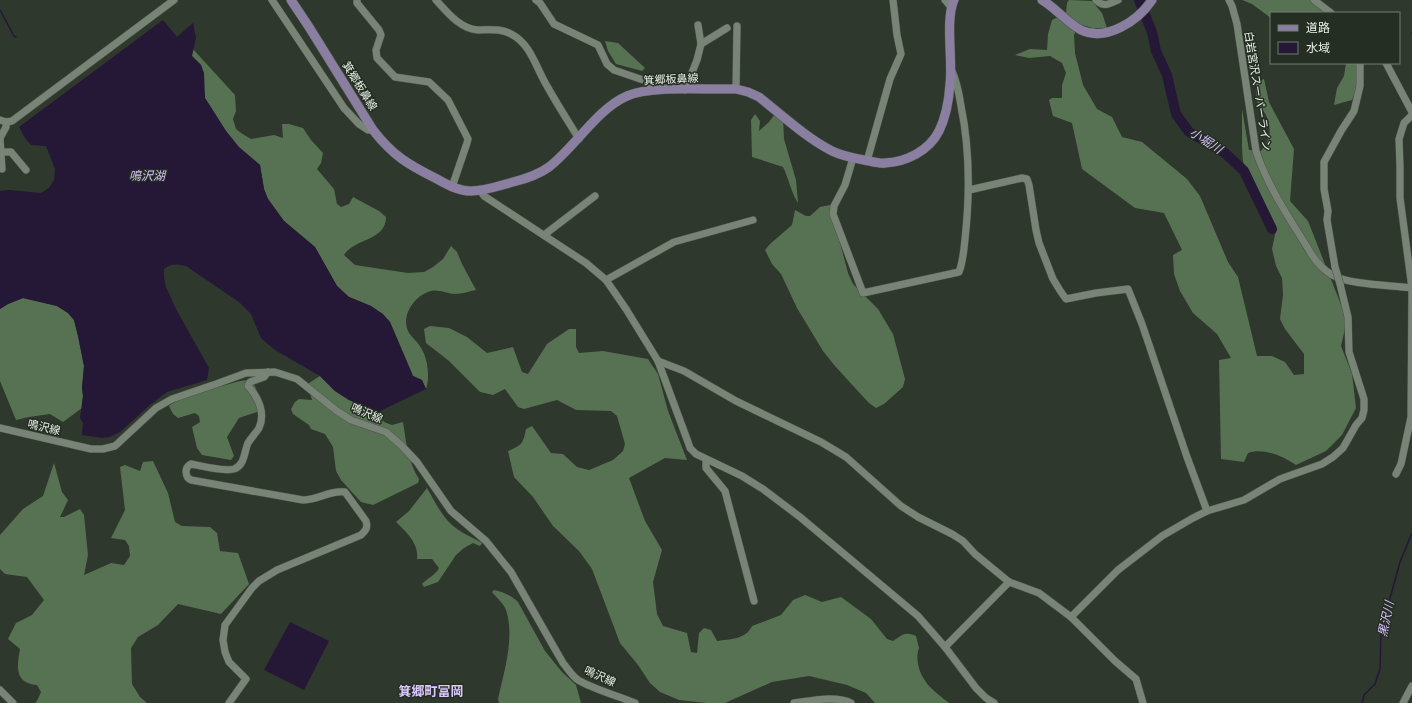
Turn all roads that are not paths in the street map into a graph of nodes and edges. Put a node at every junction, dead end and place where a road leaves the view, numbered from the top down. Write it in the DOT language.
graph roads {
  1 [pos="174,0"];
  2 [pos="272,0"];
  3 [pos="291,0"];
  4 [pos="357,0"];
  5 [pos="436,0"];
  6 [pos="536,0"];
  7 [pos="893,0"];
  8 [pos="945,0"];
  9 [pos="1042,0"];
  10 [pos="1096,0"];
  11 [pos="1118,0"];
  12 [pos="1152,0"];
  13 [pos="1229,0"];
  14 [pos="1314,0"];
  15 [pos="953,4"];
  16 [pos="1330,12"];
  17 [pos="698,25"];
  18 [pos="737,26"];
  19 [pos="726,28"];
  20 [pos="701,44"];
  21 [pos="1360,64"];
  22 [pos="1387,64"];
  23 [pos="952,70"];
  24 [pos="736,89"];
  25 [pos="656,90"];
  26 [pos="685,90"];
  27 [pos="1412,112"];
  28 [pos="1412,116"];
  29 [pos="3,121"];
  30 [pos="373,130"];
  31 [pos="579,138"];
  32 [pos="1,152"];
  33 [pos="853,158"];
  34 [pos="867,161"];
  35 [pos="2,169"];
  36 [pos="26,170"];
  37 [pos="452,187"];
  38 [pos="480,190"];
  39 [pos="968,190"];
  40 [pos="595,196"];
  41 [pos="753,220"];
  42 [pos="544,235"];
  43 [pos="606,280"];
  44 [pos="1412,288"];
  45 [pos="658,362"];
  46 [pos="268,372"];
  47 [pos="0,428"];
  48 [pos="706,460"];
  49 [pos="1396,474"];
  50 [pos="1207,511"];
  51 [pos="1009,582"];
  52 [pos="754,601"];
  53 [pos="1071,617"];
  54 [pos="945,647"];
  55 [pos="1412,686"];
  56 [pos="0,690"];
  57 [pos="12,703"];
  58 [pos="229,703"];
  59 [pos="635,703"];
  60 [pos="794,703"];
  61 [pos="851,703"];
  62 [pos="994,703"];
  63 [pos="1143,703"];
  64 [pos="1403,703"];
  1 -- 29 [label="street"];
  2 -- 30 [label="street"];
  3 -- 30 [label="main road, 箕郷板鼻線"];
  4 -- 37 [label="street"];
  5 -- 31 [label="street"];
  6 -- 25 [label="street"];
  7 -- 34 [label="street"];
  8 -- 15 [label="street"];
  9 -- 12 [label="main road"];
  10 -- 11 [label="street"];
  13 -- 44 [label="street, 白岩宮沢スーパーライン"];
  14 -- 16 [label="street"];
  15 -- 23 [label="main road, 箕郷板鼻線"];
  17 -- 20 [label="street"];
  18 -- 24 [label="street"];
  19 -- 20 [label="street"];
  20 -- 26 [label="street"];
  21 -- 50 [label="street, bridge"];
  22 -- 27 [label="street"];
  23 -- 34 [label="main road, 箕郷板鼻線"];
  23 -- 39 [label="street"];
  24 -- 26 [label="main road, 箕郷板鼻線"];
  24 -- 33 [label="main road, 箕郷板鼻線"];
  25 -- 26 [label="main road, 箕郷板鼻線"];
  25 -- 31 [label="main road, 箕郷板鼻線"];
  28 -- 44 [label="street"];
  29 -- 32 [label="street"];
  30 -- 37 [label="main road, 箕郷板鼻線"];
  31 -- 38 [label="main road, 箕郷板鼻線"];
  32 -- 35 [label="street"];
  32 -- 36 [label="street"];
  33 -- 34 [label="main road, 箕郷板鼻線"];
  33 -- 39 [label="street"];
  37 -- 38 [label="main road, 箕郷板鼻線"];
  38 -- 42 [label="street"];
  39 -- 50 [label="street"];
  40 -- 42 [label="street"];
  41 -- 43 [label="street"];
  42 -- 43 [label="street"];
  43 -- 45 [label="street"];
  44 -- 49 [label="street"];
  45 -- 48 [label="street"];
  45 -- 51 [label="street"];
  46 -- 47 [label="street, 鳴沢線"];
  46 -- 58 [label="street"];
  46 -- 59 [label="street, 鳴沢線"];
  48 -- 52 [label="street"];
  48 -- 54 [label="street"];
  50 -- 53 [label="street"];
  51 -- 53 [label="street"];
  51 -- 54 [label="street"];
  53 -- 63 [label="street"];
  54 -- 62 [label="street"];
  55 -- 64 [label="street"];
  56 -- 57 [label="street"];
  60 -- 61 [label="street"];
}
